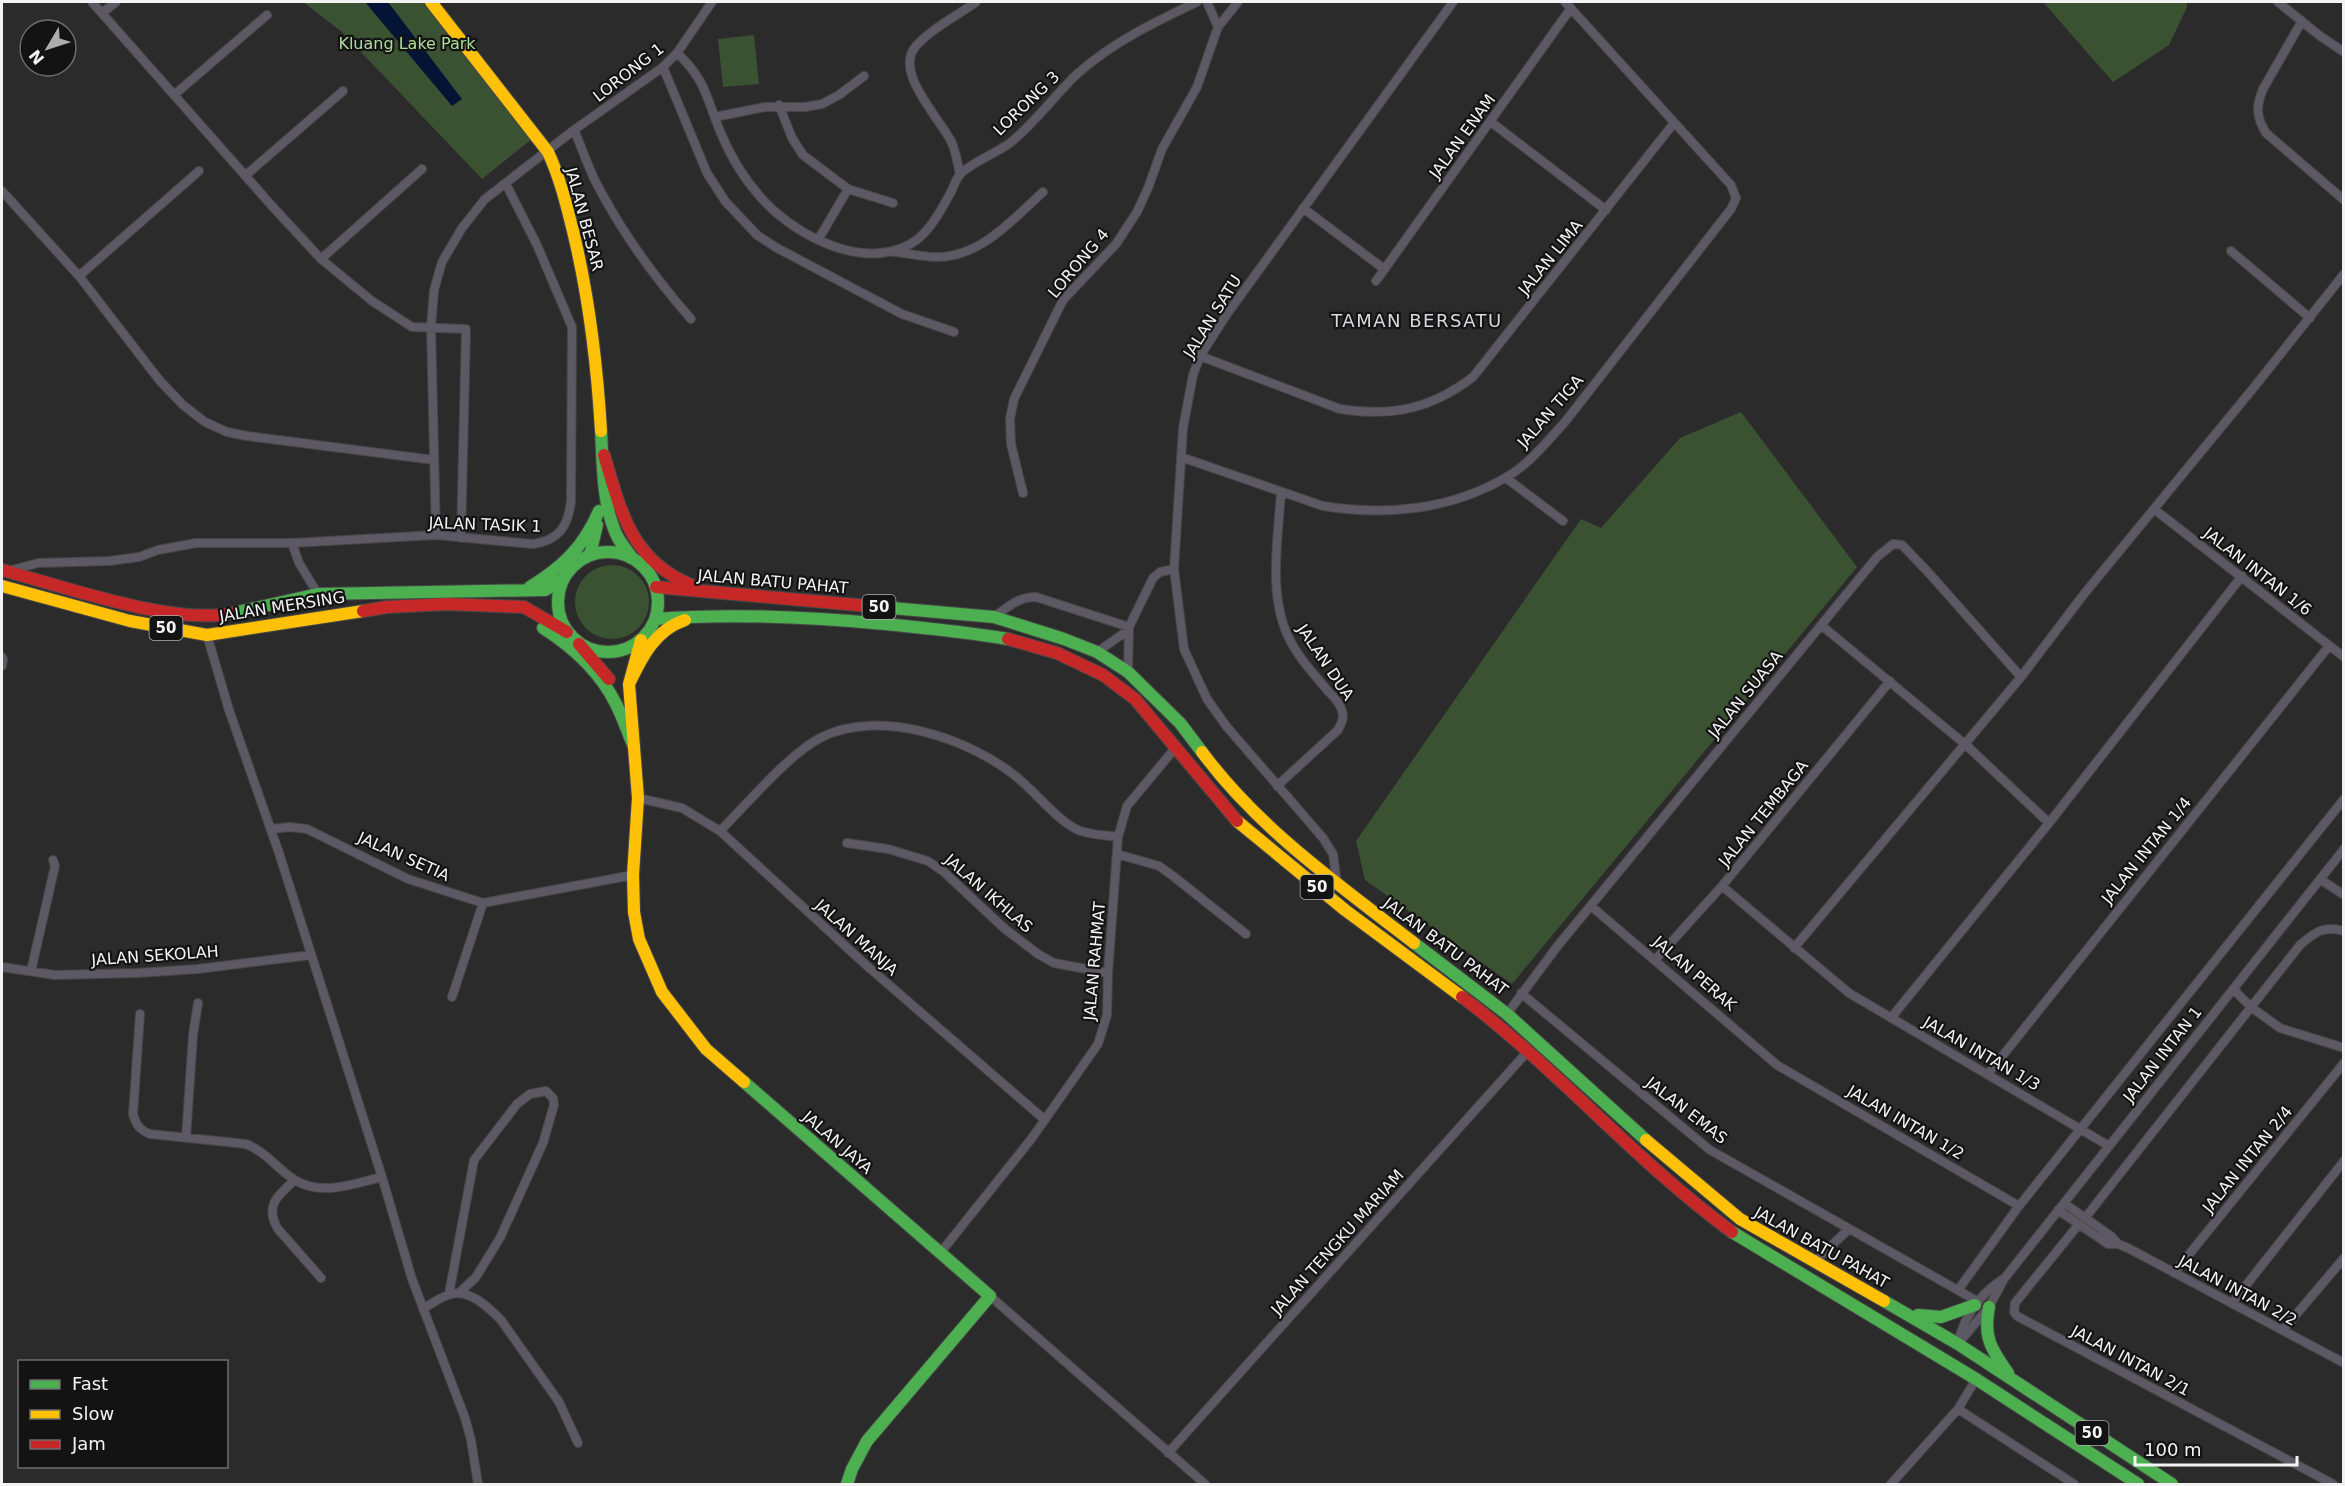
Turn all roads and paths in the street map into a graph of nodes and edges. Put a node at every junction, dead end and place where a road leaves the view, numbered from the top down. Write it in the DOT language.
graph roads {
  1 [pos="92,2"];
  2 [pos="116,2"];
  3 [pos="431,2"];
  4 [pos="712,2"];
  5 [pos="976,2"];
  6 [pos="1197,2"];
  7 [pos="1207,2"];
  8 [pos="1238,2"];
  9 [pos="1453,2"];
  10 [pos="2278,2"];
  11 [pos="1568,5"];
  12 [pos="102,13"];
  13 [pos="267,15"];
  14 [pos="2302,21"];
  15 [pos="1218,27"];
  16 [pos="2343,52"];
  17 [pos="677,53"];
  18 [pos="663,67"];
  19 [pos="864,76"];
  20 [pos="343,91"];
  21 [pos="174,94"];
  22 [pos="779,105"];
  23 [pos="715,117"];
  24 [pos="1491,122"];
  25 [pos="1674,123"];
  26 [pos="574,130"];
  27 [pos="548,152"];
  28 [pos="422,169"];
  29 [pos="199,171"];
  30 [pos="246,175"];
  31 [pos="960,175"];
  32 [pos="506,183"];
  33 [pos="848,189"];
  34 [pos="2,191"];
  35 [pos="1043,192"];
  36 [pos="2343,200"];
  37 [pos="893,203"];
  38 [pos="1303,208"];
  39 [pos="1606,210"];
  40 [pos="818,240"];
  41 [pos="892,251"];
  42 [pos="2231,251"];
  43 [pos="321,259"];
  44 [pos="1384,270"];
  45 [pos="2343,274"];
  46 [pos="79,276"];
  47 [pos="1376,281"];
  48 [pos="2310,318"];
  49 [pos="691,319"];
  50 [pos="431,327"];
  51 [pos="954,332"];
  52 [pos="1200,356"];
  53 [pos="604,455"];
  54 [pos="1181,457"];
  55 [pos="434,460"];
  56 [pos="1506,478"];
  57 [pos="604,485"];
  58 [pos="1281,492"];
  59 [pos="1023,494"];
  60 [pos="2154,509"];
  61 [pos="599,511"];
  62 [pos="1563,521"];
  63 [pos="436,535"];
  64 [pos="461,538"];
  65 [pos="292,543"];
  66 [pos="590,555"];
  67 [pos="633,559"];
  68 [pos="1174,569"];
  69 [pos="4,571"];
  70 [pos="2241,576"];
  71 [pos="562,580"];
  72 [pos="2,586"];
  73 [pos="656,587"];
  74 [pos="525,590"];
  75 [pos="318,594"];
  76 [pos="723,594"];
  77 [pos="485,605"];
  78 [pos="709,615"];
  79 [pos="994,617"];
  80 [pos="656,619"];
  81 [pos="1821,625"];
  82 [pos="1128,629"];
  83 [pos="567,632"];
  84 [pos="207,634"];
  85 [pos="641,640"];
  86 [pos="579,644"];
  87 [pos="2329,646"];
  88 [pos="1097,652"];
  89 [pos="2343,657"];
  90 [pos="1128,672"];
  91 [pos="2021,677"];
  92 [pos="1890,681"];
  93 [pos="629,684"];
  94 [pos="632,729"];
  95 [pos="1966,745"];
  96 [pos="634,747"];
  97 [pos="1176,747"];
  98 [pos="1277,786"];
  99 [pos="638,798"];
  100 [pos="2343,799"];
  101 [pos="2049,824"];
  102 [pos="271,829"];
  103 [pos="720,831"];
  104 [pos="1118,837"];
  105 [pos="847,843"];
  106 [pos="2343,849"];
  107 [pos="1117,854"];
  108 [pos="53,860"];
  109 [pos="633,875"];
  110 [pos="2320,879"];
  111 [pos="1337,884"];
  112 [pos="1722,886"];
  113 [pos="2343,895"];
  114 [pos="483,903"];
  115 [pos="1592,906"];
  116 [pos="2343,931"];
  117 [pos="1246,934"];
  118 [pos="1794,948"];
  119 [pos="311,955"];
  120 [pos="1656,959"];
  121 [pos="2,967"];
  122 [pos="31,971"];
  123 [pos="1108,973"];
  124 [pos="2233,989"];
  125 [pos="1521,993"];
  126 [pos="452,997"];
  127 [pos="198,1003"];
  128 [pos="2251,1007"];
  129 [pos="140,1014"];
  130 [pos="1508,1014"];
  131 [pos="1891,1018"];
  132 [pos="2343,1048"];
  133 [pos="1528,1051"];
  134 [pos="2343,1063"];
  135 [pos="1777,1065"];
  136 [pos="1988,1074"];
  137 [pos="1046,1120"];
  138 [pos="2082,1129"];
  139 [pos="186,1138"];
  140 [pos="2109,1146"];
  141 [pos="2343,1161"];
  142 [pos="382,1177"];
  143 [pos="295,1180"];
  144 [pos="2019,1206"];
  145 [pos="2061,1206"];
  146 [pos="2082,1221"];
  147 [pos="1849,1229"];
  148 [pos="941,1252"];
  149 [pos="2343,1258"];
  150 [pos="1815,1262"];
  151 [pos="2174,1273"];
  152 [pos="321,1278"];
  153 [pos="1958,1290"];
  154 [pos="459,1293"];
  155 [pos="449,1294"];
  156 [pos="990,1296"];
  157 [pos="2232,1303"];
  158 [pos="1980,1304"];
  159 [pos="423,1309"];
  160 [pos="1901,1310"];
  161 [pos="2283,1330"];
  162 [pos="1958,1344"];
  163 [pos="1920,1345"];
  164 [pos="2343,1363"];
  165 [pos="1978,1381"];
  166 [pos="2013,1381"];
  167 [pos="1958,1409"];
  168 [pos="578,1443"];
  169 [pos="1168,1453"];
  170 [pos="478,1485"];
  171 [pos="847,1485"];
  172 [pos="1205,1485"];
  173 [pos="1891,1485"];
  174 [pos="2074,1485"];
  175 [pos="2138,1485"];
  176 [pos="2172,1485"];
  177 [pos="2333,1485"];
  1 -- 12 [label="street"];
  2 -- 12 [label="street"];
  3 -- 27 [label="main road, JALAN BESAR"];
  4 -- 17 [label="street, LORONG 1"];
  5 -- 31 [label="street"];
  6 -- 31 [label="street, LORONG 3"];
  7 -- 15 [label="street"];
  8 -- 15 [label="street, LORONG 4"];
  9 -- 38 [label="street, JALAN SATU"];
  10 -- 14 [label="street"];
  11 -- 24 [label="street, JALAN ENAM"];
  11 -- 25 [label="street"];
  12 -- 21 [label="street"];
  13 -- 21 [label="street"];
  14 -- 16 [label="street"];
  14 -- 36 [label="street"];
  15 -- 59 [label="street, LORONG 4"];
  17 -- 18 [label="street, LORONG 1"];
  17 -- 23 [label="street, LORONG 3"];
  18 -- 26 [label="street, LORONG 1"];
  18 -- 51 [label="street"];
  19 -- 22 [label="street"];
  20 -- 30 [label="street"];
  21 -- 30 [label="street"];
  22 -- 23 [label="street"];
  22 -- 33 [label="street"];
  23 -- 40 [label="street, LORONG 3"];
  24 -- 39 [label="street"];
  24 -- 44 [label="street, JALAN ENAM"];
  25 -- 39 [label="street, JALAN LIMA"];
  25 -- 56 [label="street, JALAN TIGA"];
  26 -- 27 [label="street, LORONG 1"];
  26 -- 49 [label="street"];
  27 -- 32 [label="street, LORONG 1"];
  27 -- 53 [label="main road, JALAN BESAR"];
  28 -- 43 [label="street"];
  29 -- 46 [label="street"];
  30 -- 43 [label="street"];
  31 -- 41 [label="street, LORONG 3"];
  32 -- 50 [label="street, LORONG 1"];
  32 -- 64 [label="street, JALAN TASIK 1"];
  33 -- 37 [label="street"];
  33 -- 40 [label="street"];
  34 -- 46 [label="street"];
  35 -- 41 [label="street"];
  38 -- 44 [label="street"];
  38 -- 52 [label="street, JALAN SATU"];
  39 -- 52 [label="street, JALAN LIMA"];
  40 -- 41 [label="street, LORONG 3"];
  42 -- 48 [label="street"];
  43 -- 50 [label="street"];
  44 -- 47 [label="street, JALAN ENAM"];
  45 -- 48 [label="street"];
  46 -- 55 [label="street"];
  48 -- 60 [label="street"];
  50 -- 55 [label="street, LORONG 1"];
  50 -- 64 [label="street"];
  52 -- 54 [label="street, JALAN SATU"];
  53 -- 57 [label="main road, JALAN BESAR"];
  53 -- 76 [label="main road"];
  54 -- 58 [label="street, JALAN TIGA"];
  54 -- 68 [label="street, JALAN SATU"];
  55 -- 63 [label="street, LORONG 1"];
  56 -- 58 [label="street, JALAN TIGA"];
  56 -- 62 [label="street"];
  57 -- 61 [label="main road, JALAN BESAR"];
  57 -- 67 [label="main road, JALAN BESAR"];
  58 -- 98 [label="street, JALAN DUA"];
  60 -- 70 [label="street, JALAN INTAN 1/6"];
  60 -- 91 [label="street"];
  61 -- 66 [label="main road, JALAN BESAR"];
  61 -- 74 [label="main road"];
  63 -- 64 [label="street, JALAN TASIK 1"];
  63 -- 65 [label="street, JALAN TASIK 1"];
  65 -- 69 [label="street, JALAN TASIK 1"];
  65 -- 75 [label="street"];
  66 -- 67 [label="main road"];
  66 -- 71 [label="main road"];
  67 -- 73 [label="main road"];
  68 -- 82 [label="street"];
  68 -- 98 [label="street, JALAN SATU"];
  69 -- 75 [label="main road"];
  70 -- 87 [label="street, JALAN INTAN 1/6"];
  70 -- 101 [label="street"];
  71 -- 74 [label="main road"];
  71 -- 83 [label="main road, 50"];
  72 -- 84 [label="main road, JALAN MERSING / 50"];
  73 -- 76 [label="main road, JALAN BATU PAHAT / 50"];
  73 -- 80 [label="main road"];
  74 -- 75 [label="main road"];
  76 -- 79 [label="main road, JALAN BATU PAHAT / 50"];
  77 -- 83 [label="main road, JALAN MERSING / 50"];
  77 -- 84 [label="main road, JALAN MERSING / 50"];
  77 -- 96 [label="main road"];
  78 -- 80 [label="main road, JALAN BATU PAHAT / 50"];
  78 -- 93 [label="main road"];
  78 -- 97 [label="main road, JALAN BATU PAHAT / 50"];
  79 -- 82 [label="street"];
  79 -- 88 [label="main road, JALAN BATU PAHAT / 50"];
  80 -- 85 [label="main road"];
  81 -- 91 [label="street, JALAN SUASA"];
  81 -- 92 [label="street"];
  81 -- 115 [label="street, JALAN SUASA"];
  82 -- 88 [label="street"];
  82 -- 90 [label="street"];
  83 -- 86 [label="main road, 50"];
  84 -- 102 [label="street"];
  85 -- 86 [label="main road, 50"];
  85 -- 93 [label="main road, JALAN JAYA"];
  86 -- 94 [label="main road, JALAN JAYA"];
  87 -- 89 [label="street, JALAN INTAN 1/6"];
  87 -- 136 [label="street, JALAN INTAN 1/4"];
  88 -- 90 [label="main road, JALAN BATU PAHAT / 50"];
  90 -- 111 [label="main road, JALAN BATU PAHAT / 50"];
  91 -- 95 [label="street"];
  92 -- 95 [label="street"];
  92 -- 112 [label="street, JALAN TEMBAGA"];
  93 -- 94 [label="main road, JALAN JAYA"];
  94 -- 96 [label="main road, JALAN JAYA"];
  95 -- 101 [label="street"];
  95 -- 118 [label="street"];
  96 -- 99 [label="main road, JALAN JAYA"];
  97 -- 104 [label="street, JALAN RAHMAT"];
  97 -- 133 [label="main road, JALAN BATU PAHAT / 50"];
  98 -- 111 [label="street, JALAN SATU"];
  99 -- 103 [label="street, JALAN MANJA"];
  99 -- 109 [label="main road, JALAN JAYA"];
  100 -- 138 [label="street"];
  101 -- 131 [label="street"];
  102 -- 114 [label="street, JALAN SETIA"];
  102 -- 119 [label="street"];
  103 -- 104 [label="street"];
  103 -- 137 [label="street, JALAN MANJA"];
  104 -- 107 [label="street, JALAN RAHMAT"];
  105 -- 123 [label="street, JALAN IKHLAS"];
  106 -- 110 [label="street, JALAN INTAN 1"];
  107 -- 117 [label="street"];
  107 -- 123 [label="street, JALAN RAHMAT"];
  108 -- 122 [label="street"];
  109 -- 114 [label="street, JALAN SETIA"];
  109 -- 148 [label="main road, JALAN JAYA"];
  110 -- 113 [label="street"];
  110 -- 124 [label="street, JALAN INTAN 1"];
  111 -- 130 [label="main road, JALAN BATU PAHAT / 50"];
  112 -- 118 [label="street, JALAN INTAN 1/3"];
  112 -- 120 [label="street, JALAN TEMBAGA"];
  114 -- 126 [label="street"];
  115 -- 120 [label="street, JALAN PERAK"];
  115 -- 125 [label="street, JALAN SUASA"];
  116 -- 128 [label="street"];
  118 -- 131 [label="street, JALAN INTAN 1/3"];
  119 -- 122 [label="street, JALAN SEKOLAH"];
  119 -- 142 [label="street"];
  120 -- 135 [label="street, JALAN PERAK"];
  121 -- 122 [label="street, JALAN SEKOLAH"];
  123 -- 137 [label="street, JALAN RAHMAT"];
  124 -- 128 [label="street"];
  124 -- 140 [label="street, JALAN INTAN 1"];
  125 -- 130 [label="street, JALAN SUASA"];
  125 -- 147 [label="street, JALAN EMAS"];
  127 -- 139 [label="street"];
  128 -- 132 [label="street"];
  128 -- 146 [label="street"];
  129 -- 139 [label="street"];
  130 -- 150 [label="main road, JALAN BATU PAHAT / 50"];
  131 -- 136 [label="street, JALAN INTAN 1/3"];
  133 -- 163 [label="main road, JALAN BATU PAHAT / 50"];
  133 -- 169 [label="street, JALAN TENGKU MARIAM"];
  134 -- 151 [label="street, JALAN INTAN 2/4"];
  135 -- 144 [label="street, JALAN INTAN 1/2"];
  136 -- 138 [label="street, JALAN INTAN 1/3"];
  137 -- 148 [label="street, JALAN RAHMAT"];
  138 -- 140 [label="street, JALAN INTAN 1/3"];
  138 -- 144 [label="street"];
  139 -- 143 [label="street"];
  140 -- 145 [label="street, JALAN INTAN 1"];
  141 -- 157 [label="street"];
  142 -- 143 [label="street"];
  142 -- 159 [label="street"];
  143 -- 152 [label="street"];
  144 -- 153 [label="street"];
  145 -- 146 [label="street, JALAN INTAN 2/2"];
  145 -- 158 [label="street, JALAN INTAN 1"];
  146 -- 151 [label="street, JALAN INTAN 2/2"];
  146 -- 177 [label="street, JALAN INTAN 2/1"];
  147 -- 150 [label="street"];
  147 -- 153 [label="street, JALAN EMAS"];
  148 -- 156 [label="main road, JALAN JAYA"];
  149 -- 161 [label="street"];
  150 -- 160 [label="main road, JALAN BATU PAHAT / 50"];
  151 -- 157 [label="street, JALAN INTAN 2/2"];
  153 -- 158 [label="street, JALAN EMAS"];
  154 -- 155 [label="street"];
  154 -- 155 [label="street"];
  154 -- 168 [label="street"];
  155 -- 159 [label="street"];
  156 -- 169 [label="street, JALAN JAYA"];
  156 -- 171 [label="main road"];
  157 -- 161 [label="street, JALAN INTAN 2/2"];
  158 -- 160 [label="main road"];
  158 -- 162 [label="street, JALAN INTAN 1"];
  158 -- 162 [label="street, JALAN INTAN 1"];
  158 -- 166 [label="main road"];
  159 -- 170 [label="street"];
  160 -- 162 [label="main road, JALAN BATU PAHAT / 50"];
  161 -- 164 [label="street, JALAN INTAN 2/2"];
  162 -- 163 [label="main road"];
  162 -- 165 [label="main road"];
  162 -- 166 [label="main road, JALAN BATU PAHAT / 50"];
  163 -- 165 [label="main road, JALAN BATU PAHAT / 50"];
  165 -- 167 [label="street"];
  165 -- 175 [label="main road, JALAN BATU PAHAT / 50"];
  166 -- 176 [label="main road, JALAN BATU PAHAT / 50"];
  167 -- 173 [label="street"];
  167 -- 174 [label="street"];
  169 -- 172 [label="street, JALAN JAYA"];
}
